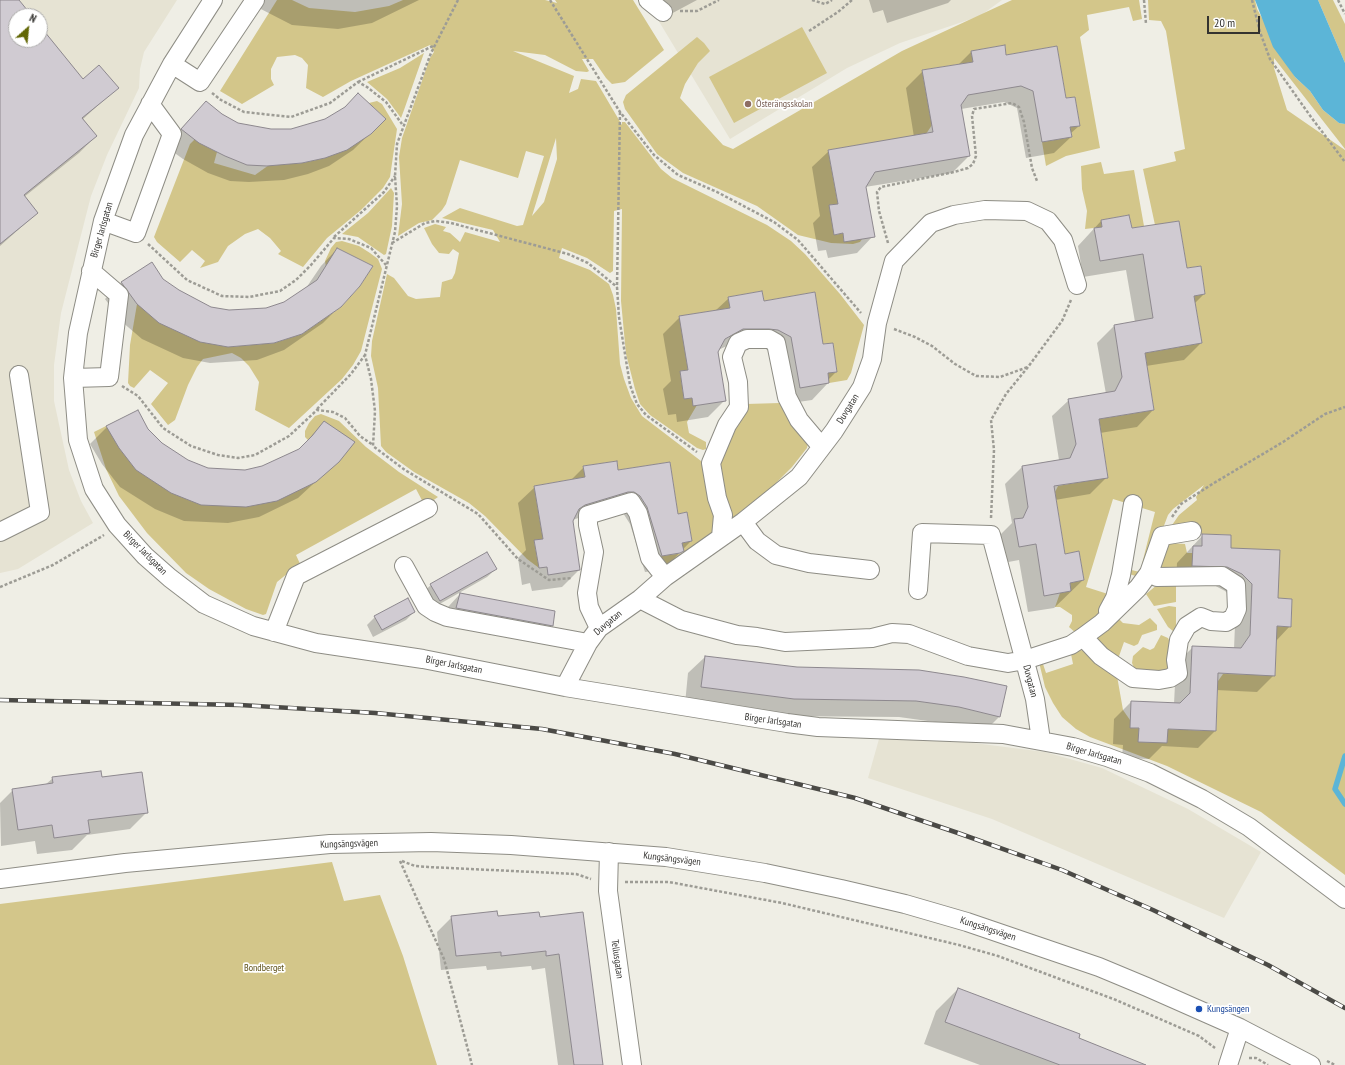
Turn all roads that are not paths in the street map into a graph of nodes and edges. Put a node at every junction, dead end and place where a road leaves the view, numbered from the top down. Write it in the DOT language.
graph roads {
  1 [pos="213,0"];
  2 [pos="255,0"];
  3 [pos="648,0"];
  4 [pos="663,12"];
  5 [pos="172,64"];
  6 [pos="150,104"];
  7 [pos="103,221"];
  8 [pos="91,271"];
  9 [pos="1077,285"];
  10 [pos="19,375"];
  11 [pos="73,378"];
  12 [pos="822,446"];
  13 [pos="1133,504"];
  14 [pos="428,508"];
  15 [pos="743,522"];
  16 [pos="1192,531"];
  17 [pos="0,532"];
  18 [pos="721,538"];
  19 [pos="404,566"];
  20 [pos="870,570"];
  21 [pos="1149,573"];
  22 [pos="665,576"];
  23 [pos="918,590"];
  24 [pos="640,599"];
  25 [pos="1102,623"];
  26 [pos="599,628"];
  27 [pos="274,632"];
  28 [pos="1084,637"];
  29 [pos="588,643"];
  30 [pos="1025,660"];
  31 [pos="565,687"];
  32 [pos="1041,740"];
  33 [pos="609,852"];
  34 [pos="0,879"];
  35 [pos="1345,899"];
  36 [pos="1240,1028"];
  37 [pos="632,1065"];
  38 [pos="1228,1065"];
  39 [pos="1311,1065"];
  1 -- 5 [label="street, Birger Jarlsgatan"];
  2 -- 5 [label="street"];
  3 -- 4 [label="street"];
  5 -- 6 [label="street, Birger Jarlsgatan"];
  6 -- 7 [label="street, Birger Jarlsgatan"];
  6 -- 7 [label="street"];
  7 -- 8 [label="street, Birger Jarlsgatan"];
  8 -- 11 [label="street, Birger Jarlsgatan"];
  8 -- 11 [label="street"];
  9 -- 12 [label="street, Duvgatan"];
  10 -- 17 [label="street"];
  11 -- 27 [label="street, Birger Jarlsgatan"];
  12 -- 15 [label="street, Duvgatan"];
  12 -- 18 [label="street"];
  13 -- 25 [label="street"];
  14 -- 27 [label="street"];
  15 -- 18 [label="street, Duvgatan"];
  15 -- 20 [label="street"];
  16 -- 21 [label="street"];
  18 -- 22 [label="street, Duvgatan"];
  19 -- 29 [label="street"];
  21 -- 25 [label="street"];
  21 -- 28 [label="street"];
  22 -- 24 [label="street, Duvgatan"];
  22 -- 26 [label="street"];
  23 -- 30 [label="street, Duvgatan"];
  24 -- 26 [label="street, Duvgatan"];
  24 -- 30 [label="street"];
  25 -- 28 [label="street"];
  26 -- 29 [label="street, Duvgatan"];
  27 -- 31 [label="street, Birger Jarlsgatan"];
  28 -- 30 [label="street"];
  29 -- 31 [label="street, Duvgatan"];
  30 -- 32 [label="street, Duvgatan"];
  31 -- 32 [label="street, Birger Jarlsgatan"];
  32 -- 35 [label="street, Birger Jarlsgatan"];
  33 -- 34 [label="street, Kungsängsvägen"];
  33 -- 36 [label="street, Kungsängsvägen"];
  33 -- 37 [label="street, Tellusgatan"];
  36 -- 38 [label="street"];
  36 -- 39 [label="street, Kungsängsvägen"];
}
